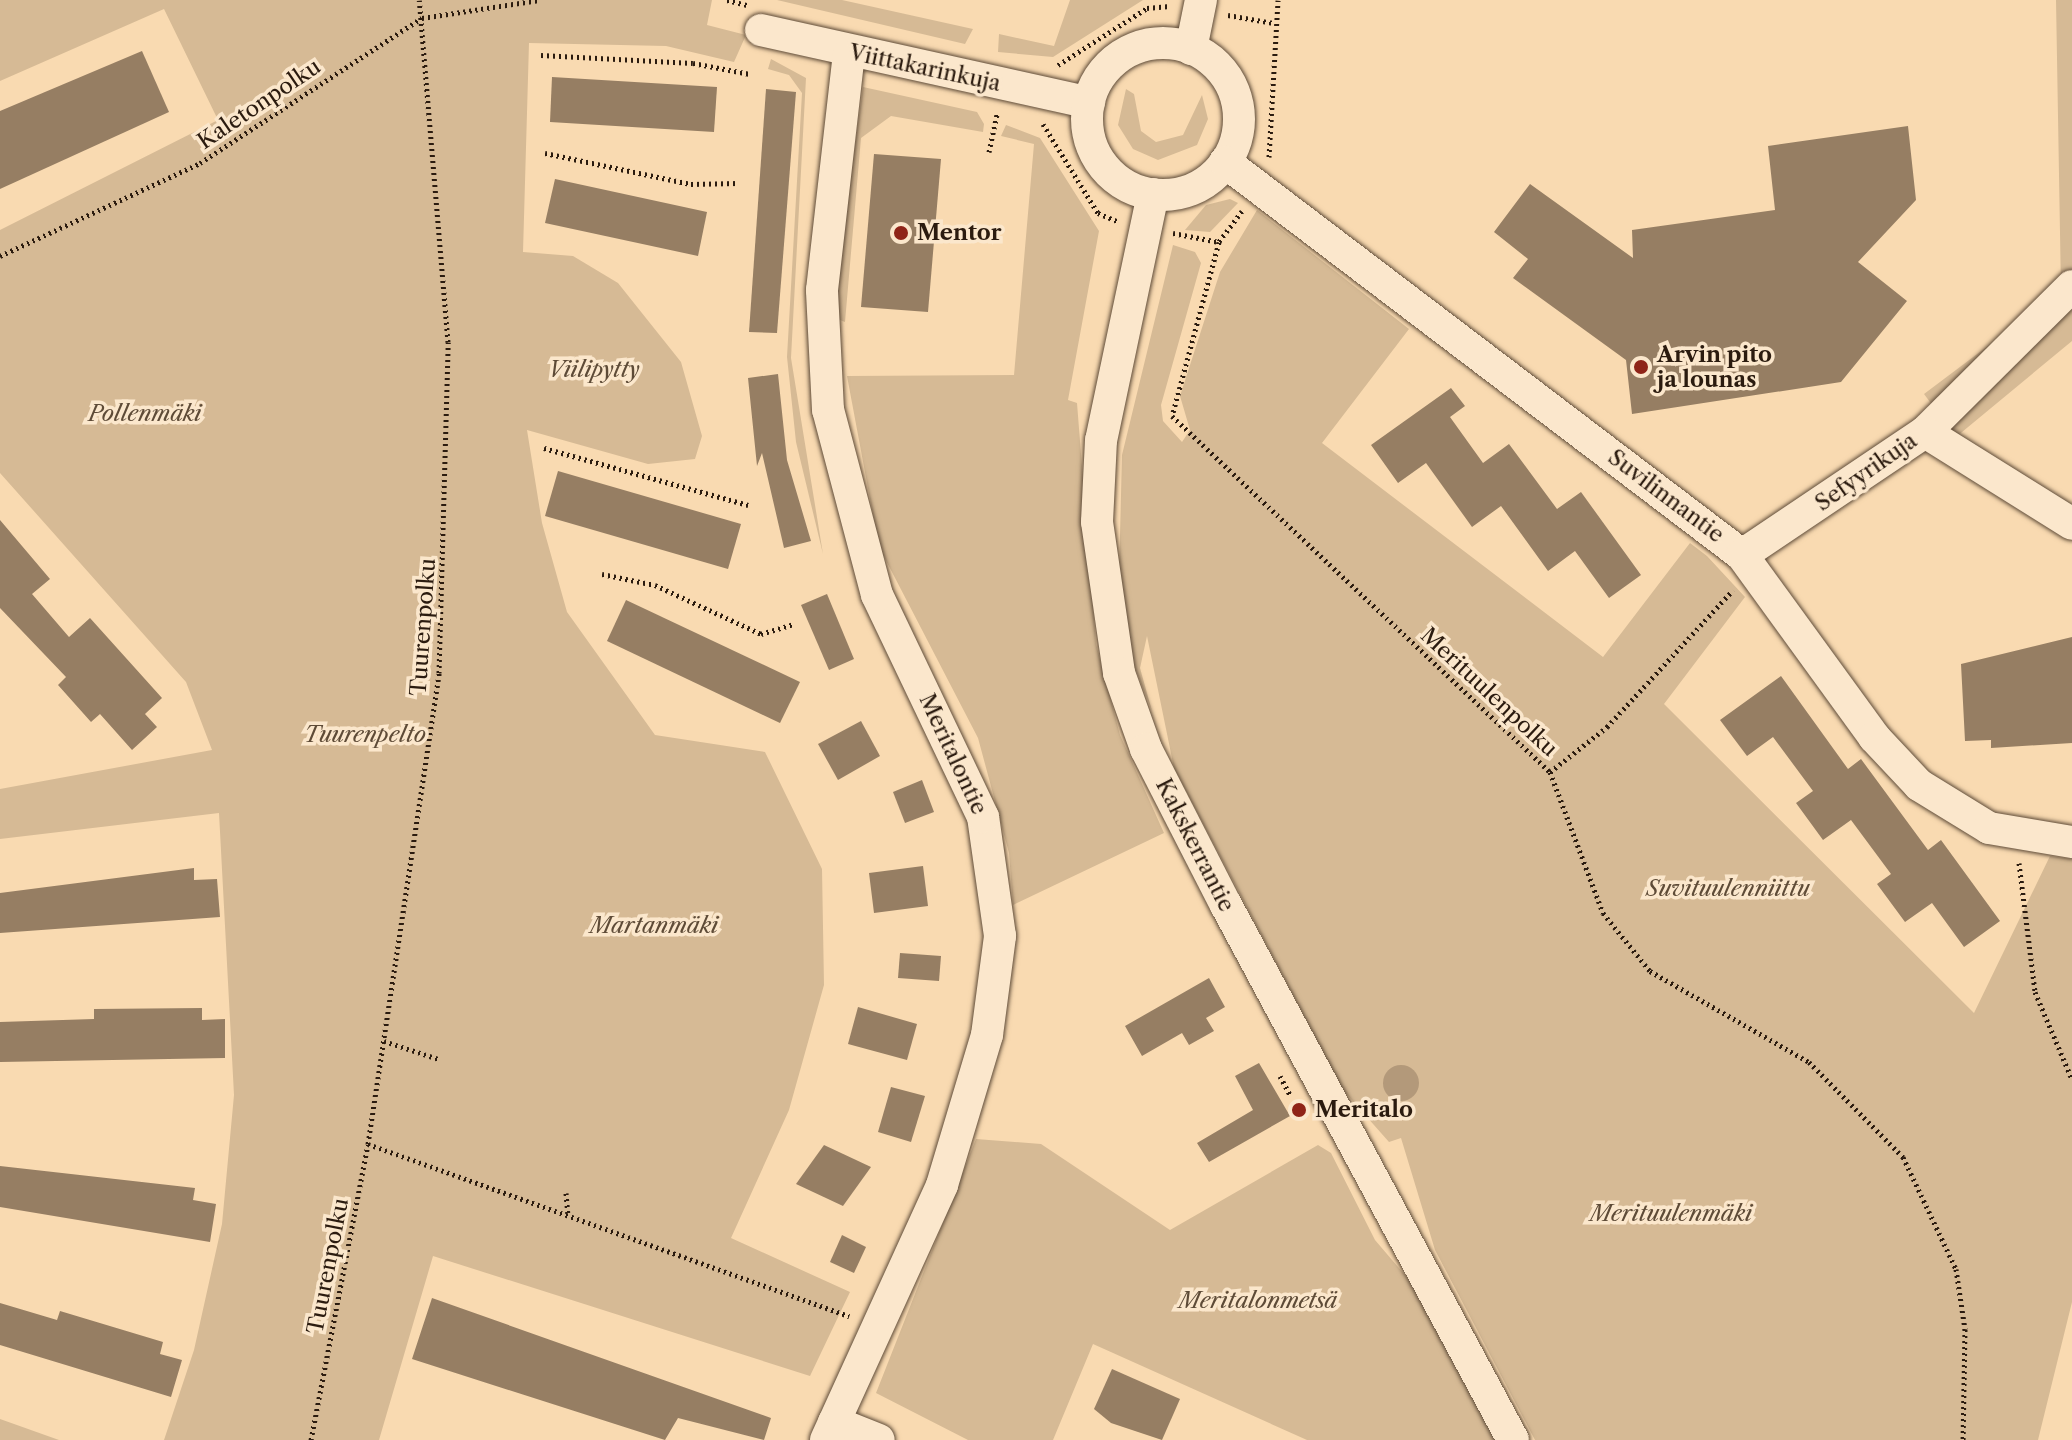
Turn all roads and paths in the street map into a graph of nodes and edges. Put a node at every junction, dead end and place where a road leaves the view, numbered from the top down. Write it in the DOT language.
graph roads {
  1 [pos="419,0"];
  2 [pos="540,0"];
  3 [pos="1278,0"];
  4 [pos="1187,3"];
  5 [pos="1230,16"];
  6 [pos="422,18"];
  7 [pos="1274,23"];
  8 [pos="761,30"];
  9 [pos="1191,49"];
  10 [pos="849,53"];
  11 [pos="541,55"];
  12 [pos="750,74"];
  13 [pos="1051,78"];
  14 [pos="1089,103"];
  15 [pos="998,111"];
  16 [pos="1044,112"];
  17 [pos="989,152"];
  18 [pos="545,153"];
  19 [pos="1225,162"];
  20 [pos="1268,164"];
  21 [pos="738,183"];
  22 [pos="1153,194"];
  23 [pos="1248,203"];
  24 [pos="1118,221"];
  25 [pos="1177,234"];
  26 [pos="1219,242"];
  27 [pos="0,256"];
  28 [pos="2072,286"];
  29 [pos="1925,432"];
  30 [pos="544,448"];
  31 [pos="748,505"];
  32 [pos="2072,524"];
  33 [pos="1747,561"];
  34 [pos="602,574"];
  35 [pos="793,624"];
  36 [pos="1550,772"];
  37 [pos="2013,835"];
  38 [pos="2072,842"];
  39 [pos="384,1041"];
  40 [pos="438,1059"];
  41 [pos="2072,1079"];
  42 [pos="368,1144"];
  43 [pos="566,1193"];
  44 [pos="568,1216"];
  45 [pos="860,1304"];
  46 [pos="853,1318"];
  47 [pos="847,1331"];
  48 [pos="830,1431"];
  49 [pos="311,1440"];
  50 [pos="879,1440"];
  51 [pos="1513,1440"];
  52 [pos="1963,1440"];
  1 -- 6 [label="path, Tuurenpolku"];
  2 -- 6 [label="path, Kaletonpolku"];
  3 -- 7 [label="path"];
  4 -- 9 [label="street"];
  4 -- 13 [label="path"];
  5 -- 7 [label="path"];
  6 -- 27 [label="path, Kaletonpolku"];
  6 -- 39 [label="path, Tuurenpolku"];
  7 -- 20 [label="path"];
  8 -- 10 [label="street, Viittakarinkuja"];
  9 -- 14 [label="street"];
  9 -- 19 [label="street"];
  10 -- 14 [label="street, Viittakarinkuja"];
  10 -- 48 [label="street, Meritalontie"];
  11 -- 12 [label="path"];
  14 -- 22 [label="street"];
  15 -- 17 [label="path"];
  16 -- 24 [label="path"];
  18 -- 21 [label="path"];
  19 -- 22 [label="street"];
  19 -- 33 [label="street, Suvilinnantie"];
  22 -- 51 [label="street, Kakskerrantie"];
  23 -- 26 [label="path, Merituulenpolku"];
  25 -- 26 [label="path"];
  26 -- 36 [label="path, Merituulenpolku"];
  28 -- 29 [label="street"];
  29 -- 32 [label="street, Sefyyrikuja"];
  29 -- 33 [label="street, Sefyyrikuja"];
  30 -- 31 [label="path"];
  33 -- 36 [label="path"];
  33 -- 37 [label="street, Suvilinnantie"];
  34 -- 35 [label="path"];
  36 -- 52 [label="path, Merituulenpolku"];
  37 -- 38 [label="street, Suvilinnantie"];
  37 -- 41 [label="path"];
  39 -- 40 [label="path"];
  39 -- 42 [label="path, Tuurenpolku"];
  42 -- 44 [label="path"];
  42 -- 49 [label="path, Tuurenpolku"];
  43 -- 44 [label="path"];
  44 -- 46 [label="path"];
  45 -- 46 [label="path"];
  46 -- 47 [label="path"];
  48 -- 50 [label="street"];
}
